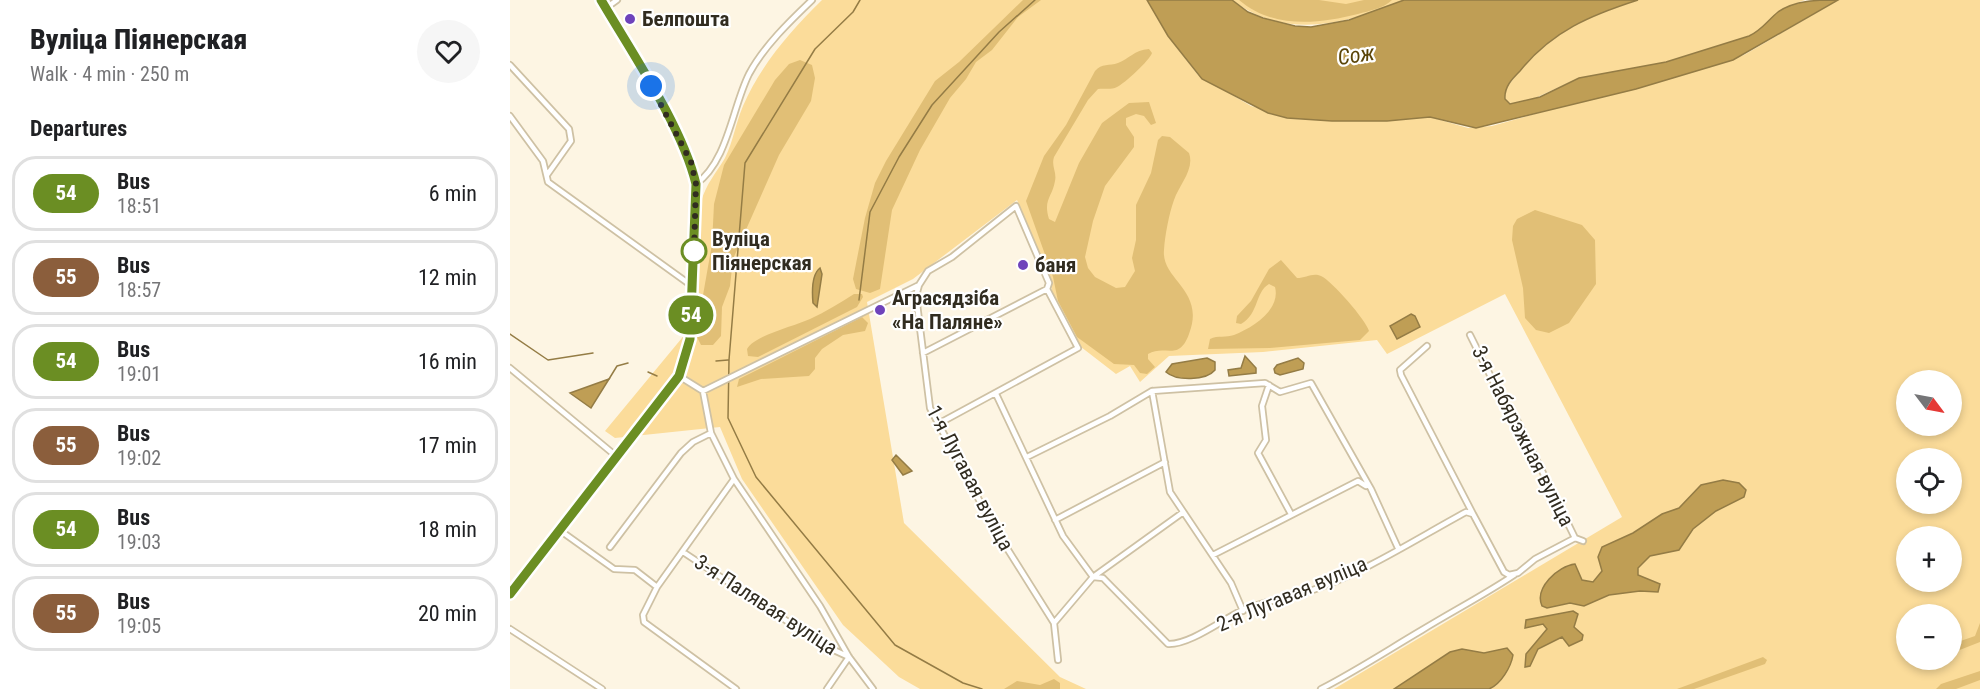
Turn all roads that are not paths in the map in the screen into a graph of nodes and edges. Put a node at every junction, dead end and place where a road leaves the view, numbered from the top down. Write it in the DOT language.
graph roads {
  1 [pos="601,0"];
  2 [pos="617,0"];
  3 [pos="812,0"];
  4 [pos="606,8"];
  5 [pos="510,65"];
  6 [pos="510,116"];
  7 [pos="547,175"];
  8 [pos="696,184"];
  9 [pos="918,285"];
  10 [pos="692,286"];
  11 [pos="1047,289"];
  12 [pos="1470,335"];
  13 [pos="1427,346"];
  14 [pos="923,353"];
  15 [pos="510,368"];
  16 [pos="679,376"];
  17 [pos="1269,385"];
  18 [pos="703,391"];
  19 [pos="1152,391"];
  20 [pos="996,394"];
  21 [pos="938,424"];
  22 [pos="711,433"];
  23 [pos="616,456"];
  24 [pos="1027,457"];
  25 [pos="1165,462"];
  26 [pos="734,479"];
  27 [pos="1371,489"];
  28 [pos="1182,513"];
  29 [pos="1291,514"];
  30 [pos="1473,514"];
  31 [pos="1055,520"];
  32 [pos="558,529"];
  33 [pos="1575,538"];
  34 [pos="1583,541"];
  35 [pos="610,547"];
  36 [pos="1398,548"];
  37 [pos="683,552"];
  38 [pos="1213,555"];
  39 [pos="1514,575"];
  40 [pos="1094,577"];
  41 [pos="657,587"];
  42 [pos="510,594"];
  43 [pos="1243,610"];
  44 [pos="1054,623"];
  45 [pos="510,629"];
  46 [pos="849,657"];
  47 [pos="1058,660"];
  48 [pos="602,689"];
  49 [pos="736,689"];
  50 [pos="827,689"];
  51 [pos="873,689"];
  52 [pos="1321,689"];
  1 -- 4 [label="street"];
  2 -- 4 [label="street"];
  3 -- 8 [label="street"];
  4 -- 8 [label="street"];
  5 -- 7 [label="street"];
  6 -- 7 [label="street"];
  7 -- 10 [label="street"];
  8 -- 10 [label="street"];
  9 -- 11 [label="street"];
  9 -- 14 [label="street, 1-я Лугавая вуліца"];
  9 -- 18 [label="street"];
  10 -- 16 [label="street"];
  11 -- 14 [label="street"];
  11 -- 20 [label="street"];
  12 -- 33 [label="street, 3-я Набярэжная вуліца"];
  13 -- 30 [label="street"];
  14 -- 21 [label="street, 1-я Лугавая вуліца"];
  15 -- 23 [label="street"];
  16 -- 18 [label="street"];
  16 -- 23 [label="street"];
  17 -- 19 [label="street"];
  17 -- 27 [label="street"];
  17 -- 29 [label="street"];
  18 -- 22 [label="street"];
  19 -- 24 [label="street"];
  19 -- 25 [label="street"];
  20 -- 21 [label="street"];
  20 -- 24 [label="street, 2-я Лугавая вуліца"];
  21 -- 44 [label="street, 1-я Лугавая вуліца"];
  22 -- 26 [label="street"];
  22 -- 35 [label="street"];
  23 -- 32 [label="street"];
  24 -- 31 [label="street, 2-я Лугавая вуліца"];
  25 -- 28 [label="street"];
  25 -- 31 [label="street"];
  26 -- 37 [label="street"];
  26 -- 46 [label="street"];
  27 -- 29 [label="street"];
  27 -- 36 [label="street"];
  28 -- 38 [label="street"];
  28 -- 40 [label="street"];
  29 -- 38 [label="street"];
  30 -- 36 [label="street, 2-я Лугавая вуліца"];
  30 -- 39 [label="street"];
  31 -- 40 [label="street, 2-я Лугавая вуліца"];
  32 -- 41 [label="street"];
  32 -- 42 [label="street"];
  33 -- 34 [label="street"];
  33 -- 39 [label="street"];
  36 -- 43 [label="street, 2-я Лугавая вуліца"];
  37 -- 41 [label="street"];
  37 -- 46 [label="street, 3-я Палявая вуліца"];
  38 -- 43 [label="street"];
  39 -- 52 [label="street"];
  40 -- 43 [label="street, 2-я Лугавая вуліца"];
  40 -- 44 [label="street"];
  41 -- 49 [label="street"];
  44 -- 47 [label="street, 1-я Лугавая вуліца"];
  45 -- 48 [label="street"];
  46 -- 50 [label="street"];
  46 -- 51 [label="street"];
}
